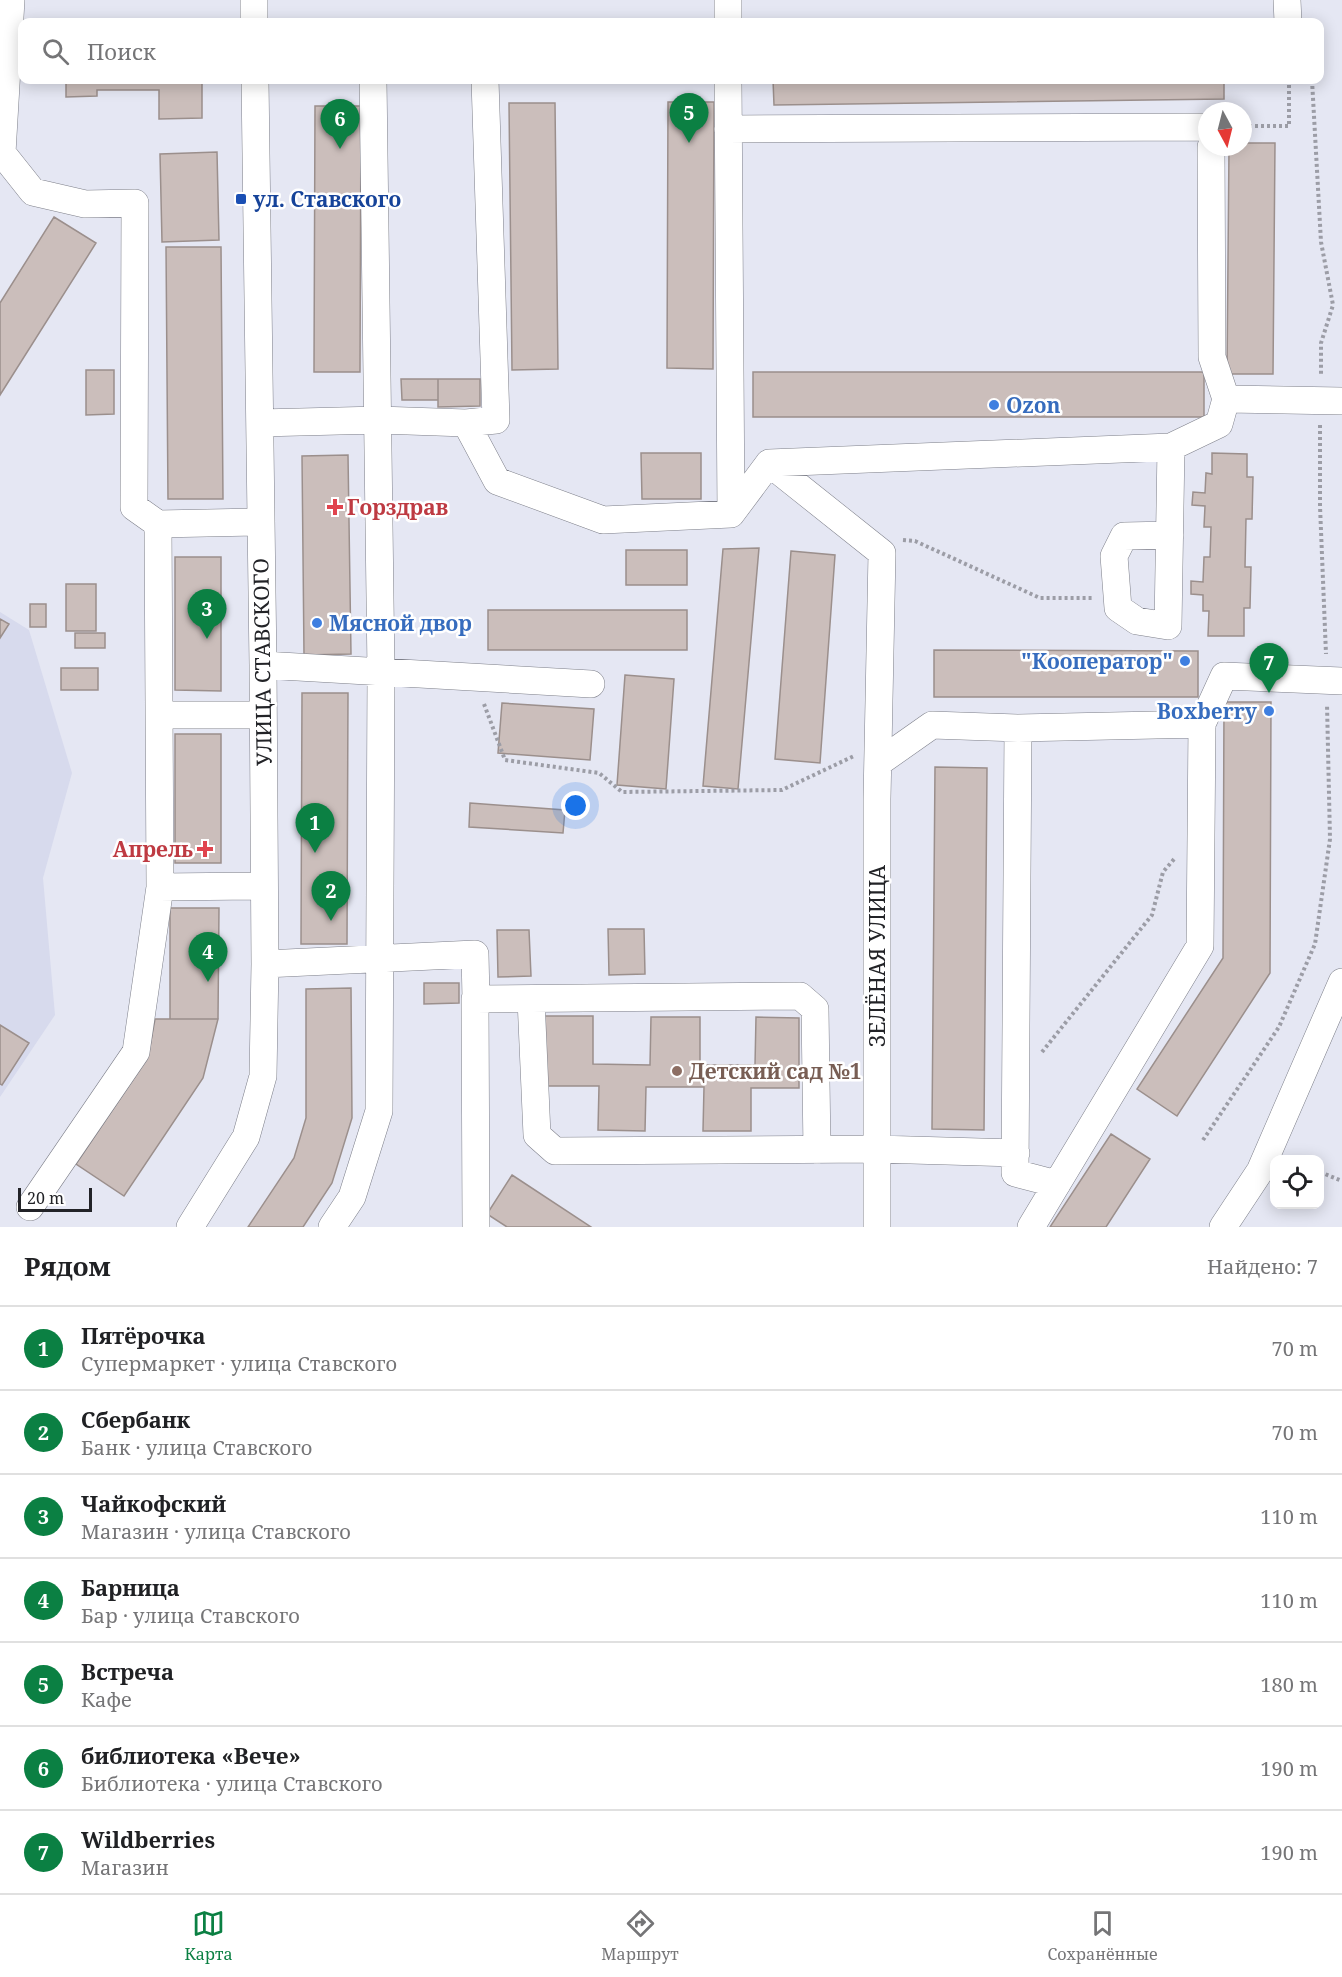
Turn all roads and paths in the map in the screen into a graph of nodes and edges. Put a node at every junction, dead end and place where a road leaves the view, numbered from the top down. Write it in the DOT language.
graph roads {
  1 [pos="11,0"];
  2 [pos="254,0"];
  3 [pos="728,0"];
  4 [pos="1287,0"];
  5 [pos="254,18"];
  6 [pos="728,18"];
  7 [pos="1288,18"];
  8 [pos="255,84"];
  9 [pos="373,84"];
  10 [pos="485,84"];
  11 [pos="728,84"];
  12 [pos="1288,84"];
  13 [pos="1312,84"];
  14 [pos="1198,126"];
  15 [pos="1252,126"];
  16 [pos="728,129"];
  17 [pos="1,155"];
  18 [pos="1211,156"];
  19 [pos="1226,399"];
  20 [pos="1331,401"];
  21 [pos="379,420"];
  22 [pos="260,423"];
  23 [pos="466,423"];
  24 [pos="1171,447"];
  25 [pos="769,463"];
  26 [pos="731,514"];
  27 [pos="261,522"];
  28 [pos="158,524"];
  29 [pos="1170,535"];
  30 [pos="863,538"];
  31 [pos="1117,598"];
  32 [pos="263,665"];
  33 [pos="381,672"];
  34 [pos="1334,681"];
  35 [pos="591,684"];
  36 [pos="482,697"];
  37 [pos="159,715"];
  38 [pos="263,715"];
  39 [pos="1202,724"];
  40 [pos="1018,728"];
  41 [pos="878,753"];
  42 [pos="1176,856"];
  43 [pos="264,886"];
  44 [pos="160,887"];
  45 [pos="379,959"];
  46 [pos="265,964"];
  47 [pos="1342,982"];
  48 [pos="476,999"];
  49 [pos="531,999"];
  50 [pos="1038,1058"];
  51 [pos="1203,1140"];
  52 [pos="876,1149"];
  53 [pos="817,1150"];
  54 [pos="1016,1153"];
  55 [pos="1324,1174"];
  56 [pos="1342,1181"];
  57 [pos="1057,1184"];
  58 [pos="30,1207"];
  59 [pos="190,1227"];
  60 [pos="332,1227"];
  61 [pos="476,1227"];
  62 [pos="876,1227"];
  63 [pos="1031,1227"];
  64 [pos="1222,1227"];
  1 -- 17 [label="street"];
  2 -- 5 [label="street"];
  3 -- 6 [label="street"];
  4 -- 7 [label="street"];
  8 -- 22 [label="street, УЛИЦА СТАВСКОГО"];
  9 -- 21 [label="street"];
  10 -- 23 [label="street"];
  11 -- 16 [label="street"];
  12 -- 15 [label="path"];
  13 -- 20 [label="path"];
  14 -- 16 [label="street"];
  16 -- 26 [label="street"];
  17 -- 28 [label="street"];
  18 -- 19 [label="street"];
  19 -- 20 [label="street"];
  19 -- 24 [label="street"];
  20 -- 34 [label="path"];
  21 -- 22 [label="street"];
  21 -- 23 [label="street"];
  21 -- 33 [label="street"];
  22 -- 27 [label="street, УЛИЦА СТАВСКОГО"];
  23 -- 26 [label="street"];
  24 -- 25 [label="street"];
  24 -- 29 [label="street"];
  25 -- 26 [label="street"];
  25 -- 30 [label="street"];
  27 -- 28 [label="street"];
  27 -- 32 [label="street, УЛИЦА СТАВСКОГО"];
  28 -- 37 [label="street"];
  29 -- 31 [label="street"];
  29 -- 31 [label="street"];
  30 -- 31 [label="path"];
  30 -- 41 [label="street, ЗЕЛЁНАЯ УЛИЦА"];
  32 -- 33 [label="street"];
  32 -- 38 [label="street, УЛИЦА СТАВСКОГО"];
  33 -- 35 [label="street"];
  33 -- 45 [label="street"];
  34 -- 39 [label="street"];
  34 -- 51 [label="path"];
  36 -- 41 [label="path"];
  37 -- 38 [label="street"];
  37 -- 44 [label="street"];
  38 -- 43 [label="street, УЛИЦА СТАВСКОГО"];
  39 -- 40 [label="street"];
  39 -- 57 [label="street"];
  40 -- 41 [label="street"];
  40 -- 54 [label="street"];
  41 -- 52 [label="street, ЗЕЛЁНАЯ УЛИЦА"];
  42 -- 50 [label="path"];
  43 -- 44 [label="street"];
  43 -- 46 [label="street, УЛИЦА СТАВСКОГО"];
  44 -- 58 [label="street"];
  45 -- 46 [label="street"];
  45 -- 48 [label="street"];
  45 -- 60 [label="street"];
  46 -- 59 [label="street, УЛИЦА СТАВСКОГО"];
  47 -- 64 [label="street"];
  48 -- 49 [label="street"];
  48 -- 61 [label="street"];
  49 -- 53 [label="street"];
  49 -- 53 [label="street"];
  52 -- 53 [label="street"];
  52 -- 54 [label="street"];
  52 -- 62 [label="street, ЗЕЛЁНАЯ УЛИЦА"];
  54 -- 57 [label="street"];
  55 -- 56 [label="path"];
  57 -- 63 [label="street"];
}
